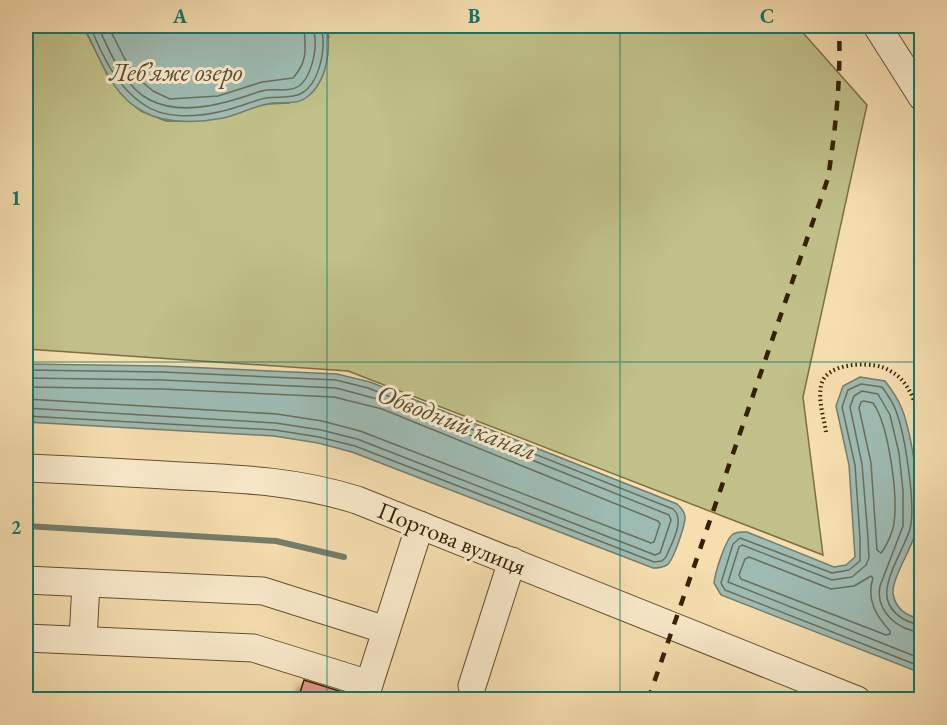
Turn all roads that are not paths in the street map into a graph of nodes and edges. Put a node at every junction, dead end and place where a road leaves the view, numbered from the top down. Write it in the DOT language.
graph roads {
  1 [pos="877,26"];
  2 [pos="921,97"];
  3 [pos="26,468"];
  4 [pos="420,525"];
  5 [pos="512,561"];
  6 [pos="26,580"];
  7 [pos="86,583"];
  8 [pos="386,630"];
  9 [pos="26,638"];
  10 [pos="83,640"];
  11 [pos="472,686"];
  12 [pos="366,692"];
  13 [pos="857,699"];
  1 -- 2 [label="street"];
  3 -- 4 [label="street, Портова вулиця"];
  4 -- 5 [label="street, Портова вулиця"];
  4 -- 8 [label="street"];
  5 -- 11 [label="street"];
  5 -- 13 [label="street, Портова вулиця"];
  6 -- 7 [label="street"];
  7 -- 8 [label="street"];
  7 -- 10 [label="street"];
  8 -- 12 [label="street"];
  9 -- 10 [label="street"];
  10 -- 12 [label="street"];
}
